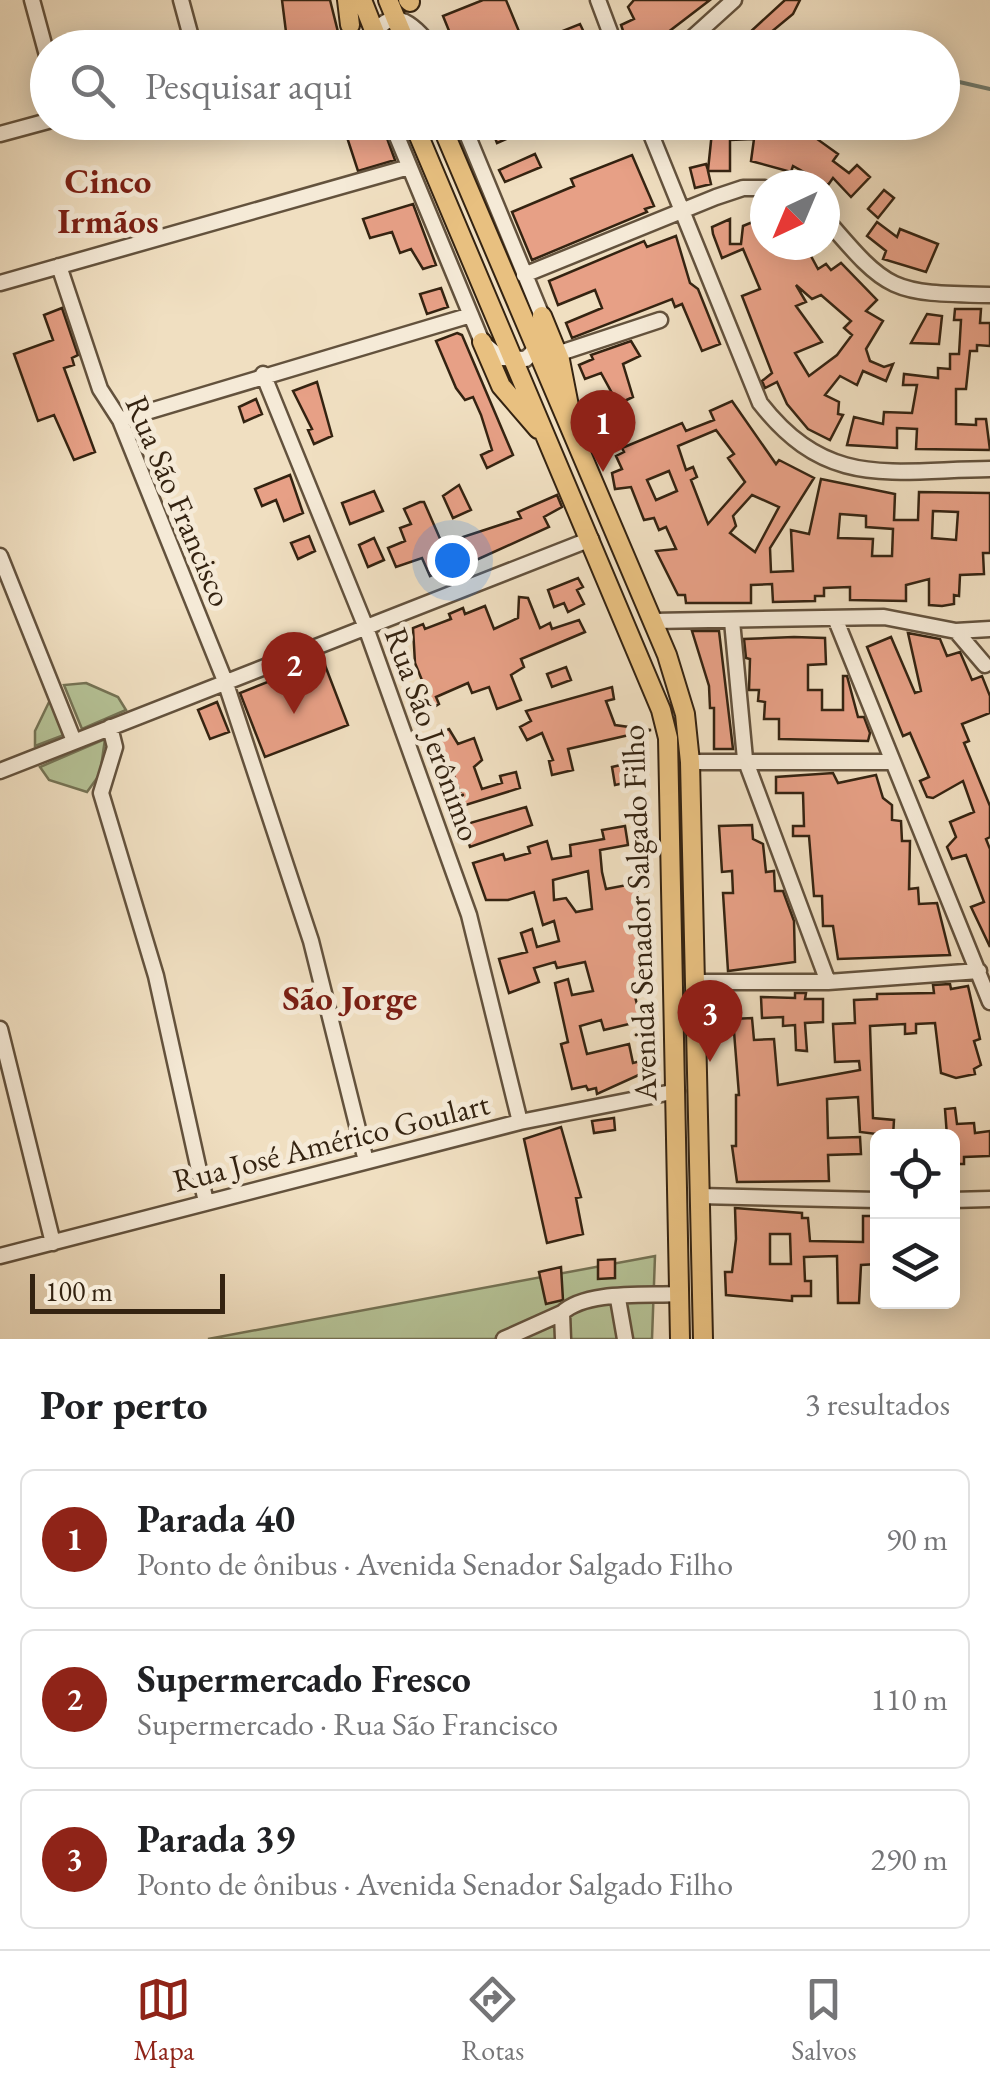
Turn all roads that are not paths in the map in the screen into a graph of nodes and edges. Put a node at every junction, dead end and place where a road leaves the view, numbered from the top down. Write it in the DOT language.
graph roads {
  1 [pos="32,0"];
  2 [pos="182,0"];
  3 [pos="344,0"];
  4 [pos="362,0"];
  5 [pos="388,0"];
  6 [pos="598,0"];
  7 [pos="734,0"];
  8 [pos="409,1"];
  9 [pos="396,19"];
  10 [pos="350,24"];
  11 [pos="40,30"];
  12 [pos="190,30"];
  13 [pos="356,30"];
  14 [pos="368,30"];
  15 [pos="378,30"];
  16 [pos="407,30"];
  17 [pos="417,30"];
  18 [pos="609,30"];
  19 [pos="701,30"];
  20 [pos="30,126"];
  21 [pos="0,134"];
  22 [pos="398,140"];
  23 [pos="420,140"];
  24 [pos="448,140"];
  25 [pos="469,140"];
  26 [pos="653,140"];
  27 [pos="409,167"];
  28 [pos="750,188"];
  29 [pos="683,213"];
  30 [pos="840,236"];
  31 [pos="60,266"];
  32 [pos="524,275"];
  33 [pos="0,283"];
  34 [pos="990,296"];
  35 [pos="471,316"];
  36 [pos="542,316"];
  37 [pos="660,320"];
  38 [pos="482,342"];
  39 [pos="536,350"];
  40 [pos="557,354"];
  41 [pos="512,360"];
  42 [pos="263,374"];
  43 [pos="120,420"];
  44 [pos="574,436"];
  45 [pos="552,446"];
  46 [pos="990,469"];
  47 [pos="591,539"];
  48 [pos="0,556"];
  49 [pos="7,592"];
  50 [pos="834,618"];
  51 [pos="732,621"];
  52 [pos="653,622"];
  53 [pos="366,624"];
  54 [pos="990,629"];
  55 [pos="956,631"];
  56 [pos="984,665"];
  57 [pos="225,681"];
  58 [pos="110,726"];
  59 [pos="74,741"];
  60 [pos="744,758"];
  61 [pos="690,762"];
  62 [pos="890,762"];
  63 [pos="0,770"];
  64 [pos="978,971"];
  65 [pos="694,982"];
  66 [pos="828,982"];
  67 [pos="990,1002"];
  68 [pos="0,1030"];
  69 [pos="677,1091"];
  70 [pos="520,1122"];
  71 [pos="366,1161"];
  72 [pos="698,1196"];
  73 [pos="990,1199"];
  74 [pos="870,1200"];
  75 [pos="960,1200"];
  76 [pos="206,1202"];
  77 [pos="53,1243"];
  78 [pos="0,1256"];
  79 [pos="679,1294"];
  80 [pos="618,1298"];
  81 [pos="562,1314"];
  82 [pos="504,1339"];
  83 [pos="563,1339"];
  84 [pos="624,1339"];
  85 [pos="680,1339"];
  86 [pos="703,1339"];
  1 -- 11 [label="street"];
  2 -- 12 [label="street"];
  3 -- 10 [label="main road"];
  4 -- 14 [label="main road"];
  5 -- 9 [label="main road"];
  6 -- 18 [label="street"];
  7 -- 19 [label="street"];
  8 -- 17 [label="street"];
  9 -- 15 [label="street"];
  9 -- 16 [label="main road"];
  10 -- 13 [label="street"];
  20 -- 21 [label="street"];
  22 -- 27 [label="street, Avenida Senador Salgado Filho"];
  23 -- 41 [label="main road, Avenida Senador Salgado Filho"];
  24 -- 39 [label="main road, Avenida Senador Salgado Filho"];
  25 -- 32 [label="street, Avenida Senador Salgado Filho"];
  26 -- 29 [label="street"];
  27 -- 31 [label="street"];
  27 -- 35 [label="street, Avenida Senador Salgado Filho"];
  28 -- 29 [label="street"];
  29 -- 32 [label="street"];
  29 -- 46 [label="street"];
  30 -- 34 [label="street"];
  31 -- 33 [label="street"];
  31 -- 43 [label="street, Rua São Francisco"];
  32 -- 36 [label="street, Avenida Senador Salgado Filho"];
  35 -- 38 [label="street, Avenida Senador Salgado Filho"];
  35 -- 42 [label="street"];
  36 -- 39 [label="street"];
  36 -- 40 [label="main road, Avenida Senador Salgado Filho"];
  37 -- 40 [label="street"];
  38 -- 41 [label="street"];
  38 -- 45 [label="main road, Avenida Senador Salgado Filho"];
  39 -- 41 [label="street"];
  39 -- 44 [label="main road, Avenida Senador Salgado Filho"];
  40 -- 44 [label="main road, Avenida Senador Salgado Filho"];
  41 -- 45 [label="main road, Avenida Senador Salgado Filho"];
  42 -- 43 [label="street"];
  42 -- 53 [label="street, Rua São Jerônimo"];
  43 -- 57 [label="street, Rua São Francisco"];
  44 -- 52 [label="main road, Avenida Senador Salgado Filho"];
  45 -- 47 [label="main road, Avenida Senador Salgado Filho"];
  47 -- 53 [label="street"];
  47 -- 69 [label="main road, Avenida Senador Salgado Filho"];
  48 -- 49 [label="street"];
  49 -- 59 [label="street"];
  50 -- 51 [label="street"];
  50 -- 55 [label="street"];
  50 -- 62 [label="street"];
  51 -- 52 [label="street"];
  51 -- 60 [label="street"];
  52 -- 61 [label="main road, Avenida Senador Salgado Filho"];
  53 -- 57 [label="street"];
  53 -- 70 [label="street, Rua São Jerônimo"];
  54 -- 55 [label="street"];
  55 -- 56 [label="street"];
  57 -- 58 [label="street"];
  57 -- 71 [label="street, Rua São Francisco"];
  58 -- 59 [label="street"];
  58 -- 76 [label="street"];
  59 -- 63 [label="street"];
  60 -- 61 [label="street"];
  60 -- 62 [label="street"];
  60 -- 66 [label="street"];
  61 -- 65 [label="main road, Avenida Senador Salgado Filho"];
  62 -- 64 [label="street"];
  64 -- 66 [label="street"];
  64 -- 67 [label="street"];
  65 -- 66 [label="street"];
  65 -- 72 [label="main road, Avenida Senador Salgado Filho"];
  68 -- 77 [label="street"];
  69 -- 70 [label="street, Rua José Américo Goulart"];
  69 -- 79 [label="main road, Avenida Senador Salgado Filho"];
  70 -- 71 [label="street, Rua José Américo Goulart"];
  71 -- 76 [label="street, Rua José Américo Goulart"];
  72 -- 74 [label="street"];
  72 -- 86 [label="main road, Avenida Senador Salgado Filho"];
  73 -- 75 [label="street"];
  76 -- 77 [label="street, Rua José Américo Goulart"];
  77 -- 78 [label="street, Rua José Américo Goulart"];
  79 -- 80 [label="street"];
  79 -- 85 [label="main road, Avenida Senador Salgado Filho"];
  80 -- 81 [label="street"];
  80 -- 84 [label="street"];
  81 -- 82 [label="street"];
  81 -- 83 [label="street"];
}
